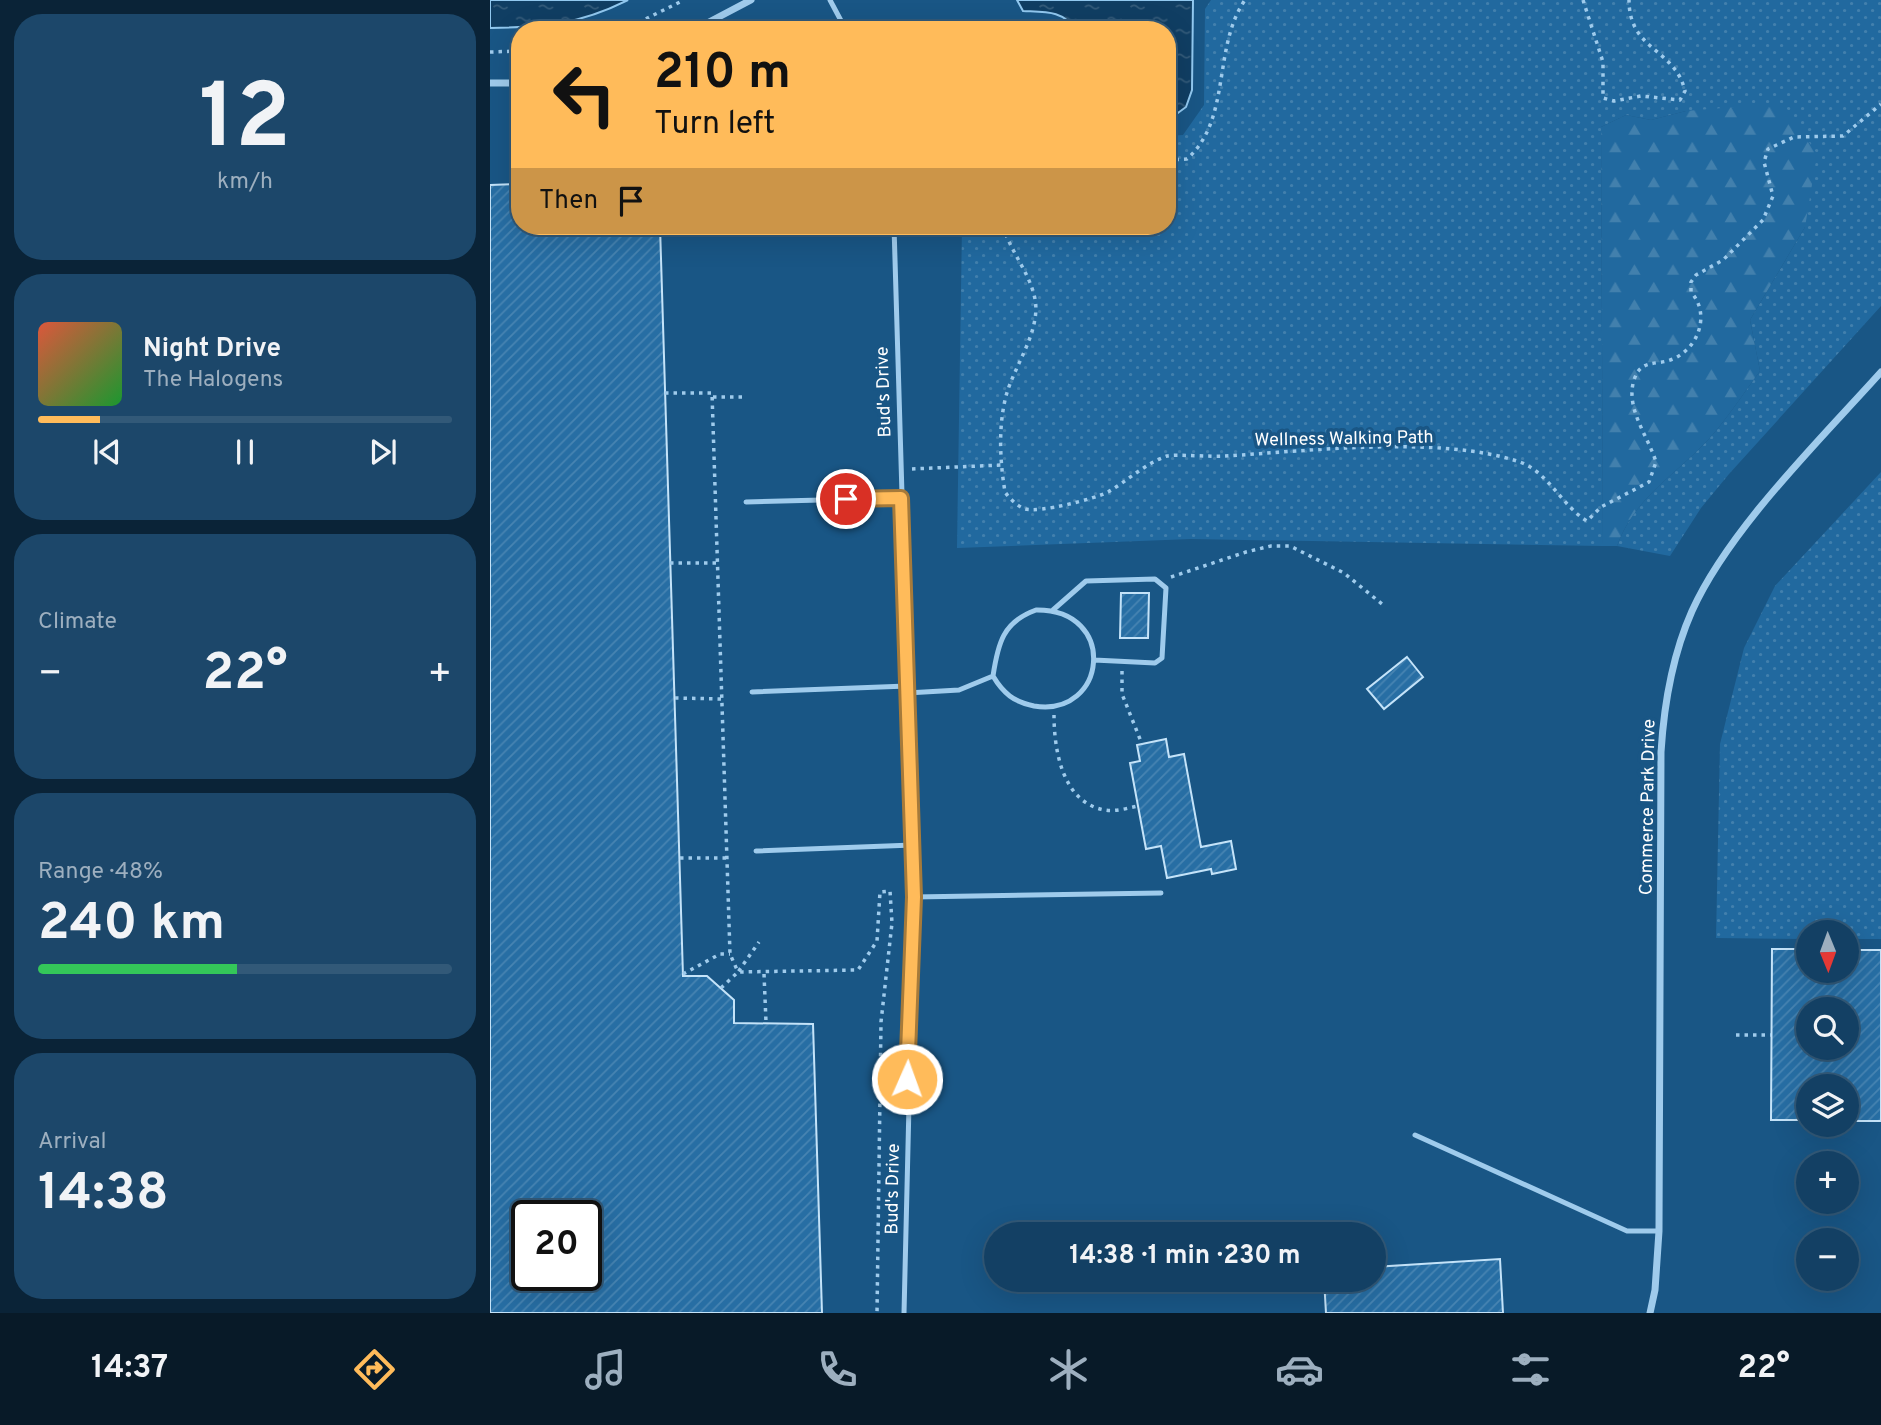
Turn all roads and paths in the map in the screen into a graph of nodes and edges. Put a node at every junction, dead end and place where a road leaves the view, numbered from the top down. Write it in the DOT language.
graph roads {
  1 [pos="684,0"];
  2 [pos="751,0"];
  3 [pos="830,0"];
  4 [pos="1245,0"];
  5 [pos="1583,0"];
  6 [pos="1629,0"];
  7 [pos="641,21"];
  8 [pos="711,21"];
  9 [pos="841,21"];
  10 [pos="511,51"];
  11 [pos="490,52"];
  12 [pos="490,83"];
  13 [pos="511,83"];
  14 [pos="1881,104"];
  15 [pos="1176,160"];
  16 [pos="894,235"];
  17 [pos="1005,235"];
  18 [pos="1881,372"];
  19 [pos="665,394"];
  20 [pos="713,397"];
  21 [pos="743,397"];
  22 [pos="1002,465"];
  23 [pos="900,470"];
  24 [pos="901,498"];
  25 [pos="747,502"];
  26 [pos="670,563"];
  27 [pos="718,563"];
  28 [pos="1155,579"];
  29 [pos="1382,604"];
  30 [pos="1052,610"];
  31 [pos="1094,660"];
  32 [pos="1122,662"];
  33 [pos="993,676"];
  34 [pos="907,689"];
  35 [pos="752,691"];
  36 [pos="675,698"];
  37 [pos="722,699"];
  38 [pos="1054,706"];
  39 [pos="1142,744"];
  40 [pos="1138,806"];
  41 [pos="913,845"];
  42 [pos="756,851"];
  43 [pos="680,858"];
  44 [pos="727,858"];
  45 [pos="1161,893"];
  46 [pos="914,897"];
  47 [pos="759,942"];
  48 [pos="730,954"];
  49 [pos="738,972"];
  50 [pos="683,974"];
  51 [pos="764,974"];
  52 [pos="721,988"];
  53 [pos="766,1022"];
  54 [pos="1736,1035"];
  55 [pos="1772,1035"];
  56 [pos="1415,1135"];
  57 [pos="1659,1231"];
  58 [pos="877,1313"];
  59 [pos="904,1313"];
  60 [pos="1650,1313"];
  1 -- 7 [label="path"];
  2 -- 8 [label="street"];
  3 -- 9 [label="lane"];
  4 -- 15 [label="path"];
  5 -- 6 [label="path"];
  10 -- 11 [label="path"];
  12 -- 13 [label="street"];
  14 -- 22 [label="path, Wellness Walking Path"];
  16 -- 23 [label="lane, Bud's Drive"];
  17 -- 22 [label="path, Wellness Walking Path"];
  18 -- 57 [label="street, Commerce Park Drive"];
  19 -- 20 [label="path"];
  20 -- 21 [label="path"];
  20 -- 27 [label="path"];
  22 -- 23 [label="path"];
  23 -- 24 [label="lane, Bud's Drive"];
  24 -- 25 [label="lane"];
  24 -- 34 [label="lane, Bud's Drive"];
  26 -- 27 [label="path"];
  27 -- 37 [label="path"];
  28 -- 29 [label="path"];
  28 -- 30 [label="lane"];
  28 -- 32 [label="lane"];
  30 -- 31 [label="lane"];
  30 -- 33 [label="lane"];
  31 -- 32 [label="lane"];
  31 -- 38 [label="lane"];
  32 -- 39 [label="path"];
  33 -- 34 [label="lane"];
  33 -- 38 [label="lane"];
  34 -- 35 [label="lane"];
  34 -- 41 [label="lane, Bud's Drive"];
  36 -- 37 [label="path"];
  37 -- 44 [label="path"];
  38 -- 40 [label="path"];
  41 -- 42 [label="lane"];
  41 -- 46 [label="lane, Bud's Drive"];
  43 -- 44 [label="path"];
  44 -- 48 [label="path"];
  45 -- 46 [label="lane"];
  46 -- 59 [label="lane, Bud's Drive"];
  47 -- 49 [label="path"];
  48 -- 49 [label="path"];
  48 -- 50 [label="path"];
  49 -- 51 [label="path"];
  49 -- 52 [label="path"];
  51 -- 53 [label="path"];
  51 -- 58 [label="path"];
  54 -- 55 [label="path"];
  56 -- 57 [label="lane"];
  57 -- 60 [label="street, Commerce Park Drive"];
}
